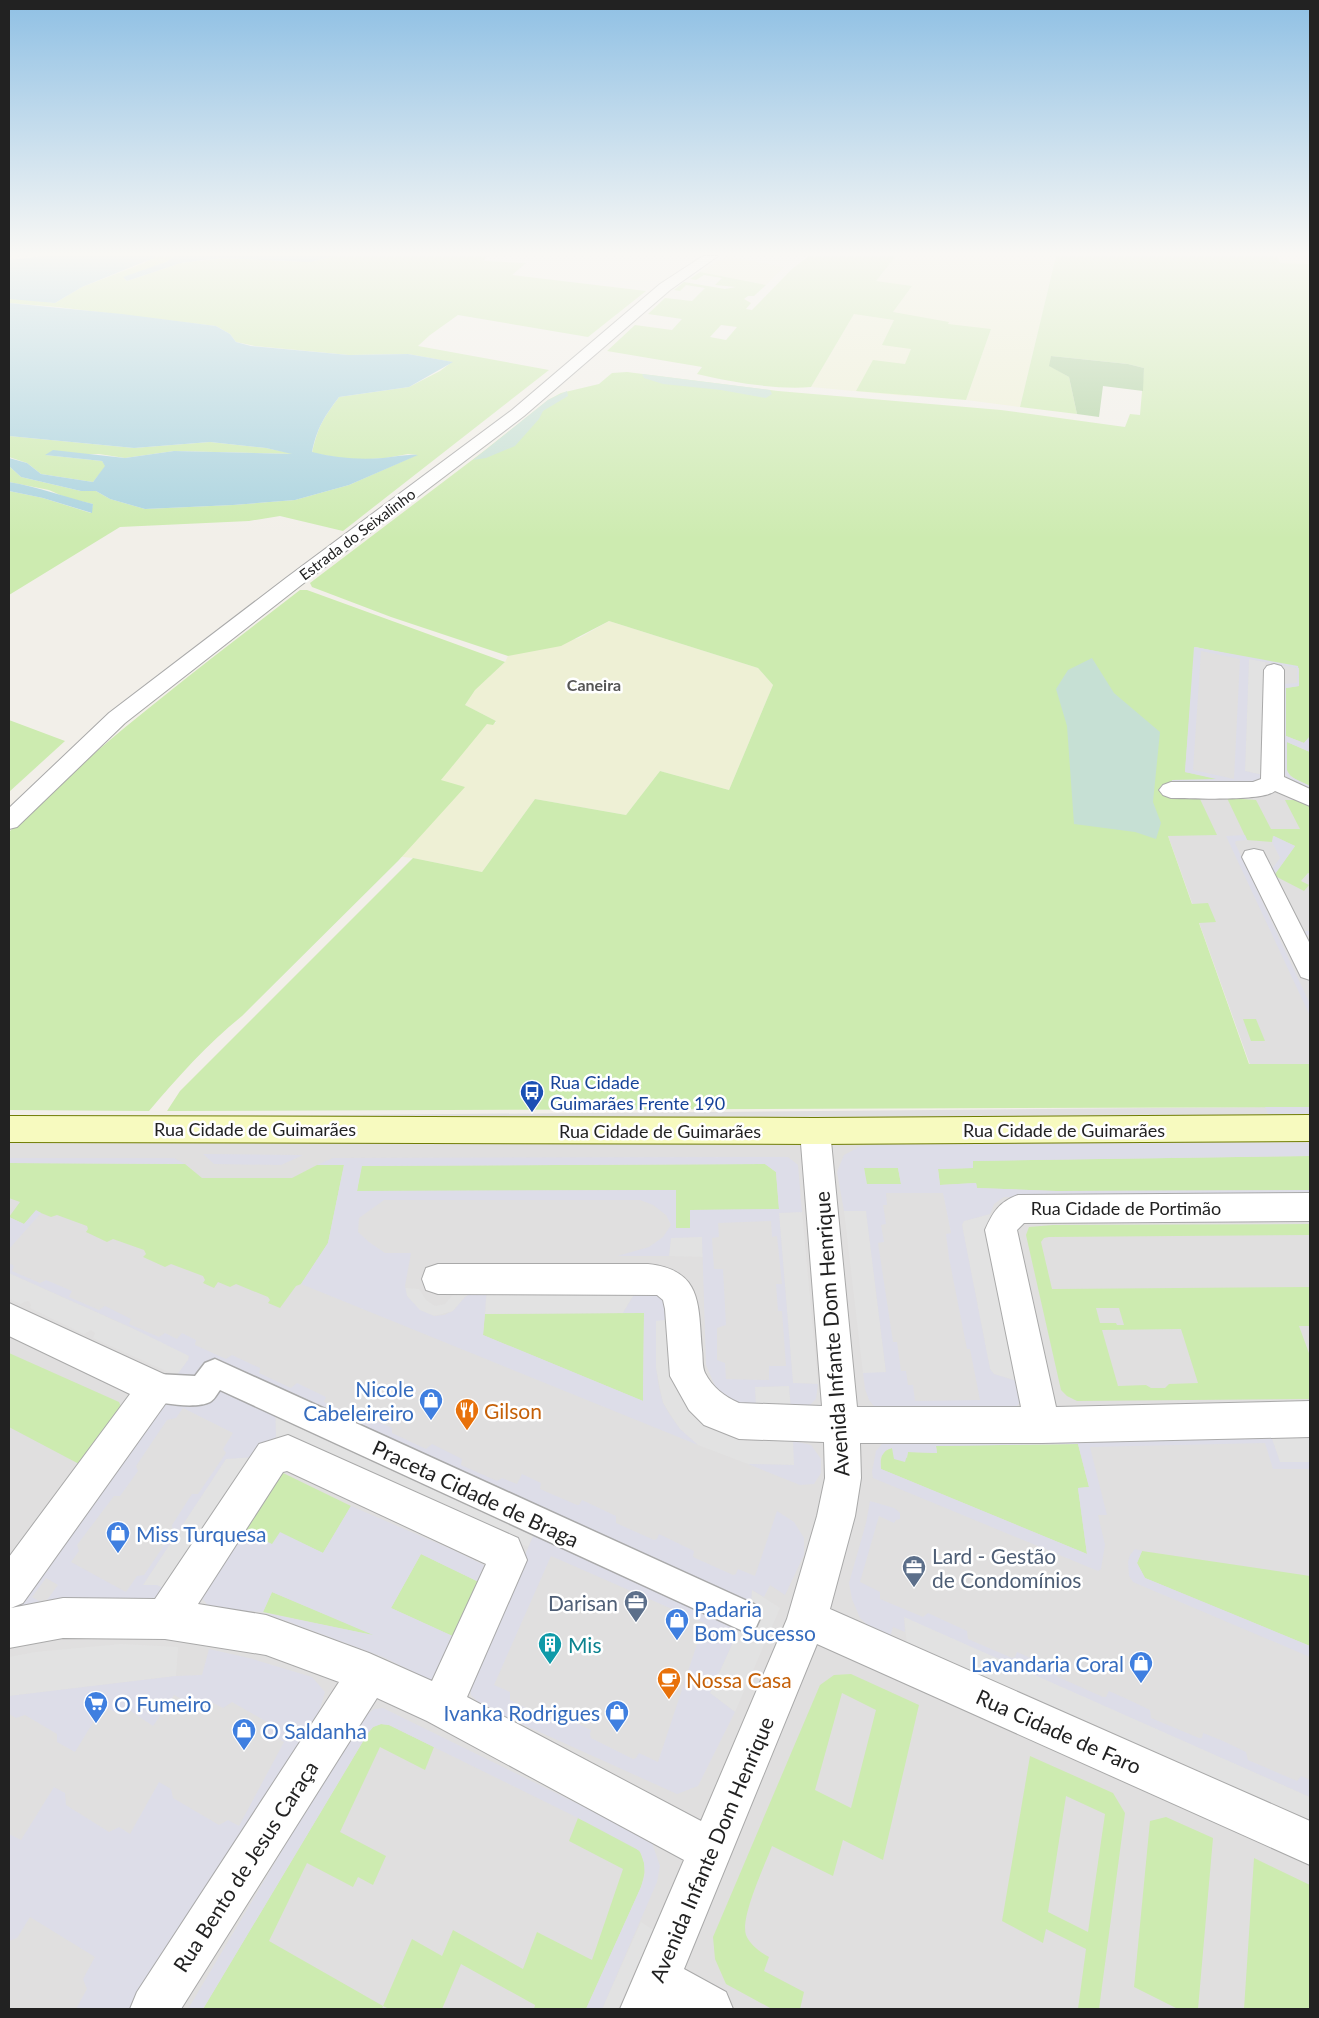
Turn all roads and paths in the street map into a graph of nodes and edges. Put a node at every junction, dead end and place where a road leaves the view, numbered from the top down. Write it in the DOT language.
graph roads {
  1 [pos="591,350"];
  2 [pos="1274,670"];
  3 [pos="1272,781"];
  4 [pos="1171,790"];
  5 [pos="1310,798"];
  6 [pos="9,821"];
  7 [pos="1254,857"];
  8 [pos="1310,970"];
  9 [pos="1310,1128"];
  10 [pos="9,1129"];
  11 [pos="814,1131"];
  12 [pos="1310,1207"];
  13 [pos="438,1280"];
  14 [pos="9,1319"];
  15 [pos="156,1388"];
  16 [pos="1310,1419"];
  17 [pos="841,1425"];
  18 [pos="1042,1425"];
  19 [pos="9,1588"];
  20 [pos="745,1616"];
  21 [pos="166,1619"];
  22 [pos="807,1619"];
  23 [pos="9,1628"];
  24 [pos="369,1673"];
  25 [pos="442,1706"];
  26 [pos="1310,1843"];
  27 [pos="710,1850"];
  28 [pos="651,1995"];
  29 [pos="154,2009"];
  30 [pos="709,2009"];
  1 -- 6 [label="street, Estrada do Seixalinho"];
  2 -- 3 [label="street"];
  3 -- 4 [label="street"];
  3 -- 5 [label="street"];
  7 -- 8 [label="street"];
  9 -- 11 [label="main road, Rua Cidade de Guimarães"];
  10 -- 11 [label="main road, Rua Cidade de Guimarães"];
  11 -- 17 [label="street, Avenida Infante Dom Henrique"];
  12 -- 18 [label="street, Rua Cidade de Portimão"];
  13 -- 17 [label="street"];
  14 -- 15 [label="street"];
  15 -- 19 [label="street"];
  15 -- 20 [label="street, Praceta Cidade de Braga"];
  16 -- 18 [label="street"];
  17 -- 18 [label="street"];
  17 -- 22 [label="street, Avenida Infante Dom Henrique"];
  21 -- 23 [label="street"];
  21 -- 24 [label="street"];
  21 -- 25 [label="street"];
  22 -- 26 [label="street, Rua Cidade de Faro"];
  22 -- 27 [label="street, Avenida Infante Dom Henrique"];
  24 -- 25 [label="street"];
  24 -- 29 [label="street, Rua Bento de Jesus Caraça"];
  25 -- 27 [label="street"];
  27 -- 28 [label="street, Avenida Infante Dom Henrique"];
  28 -- 30 [label="street"];
}
